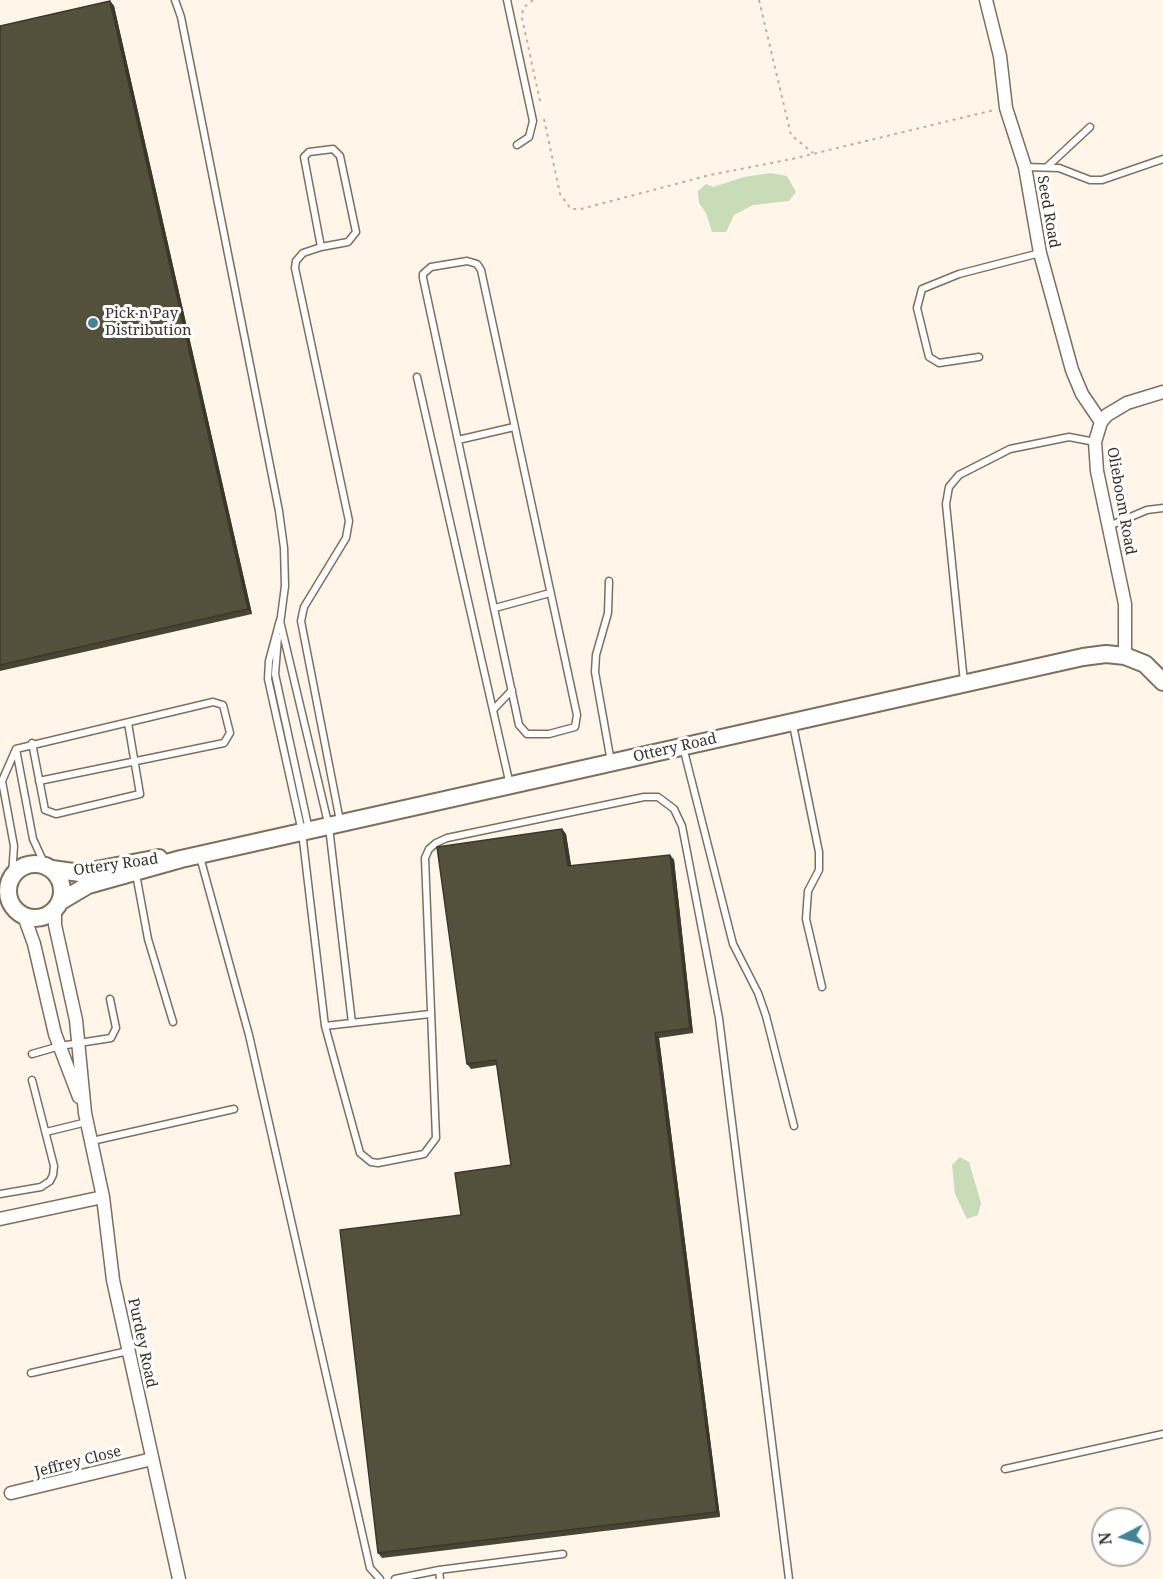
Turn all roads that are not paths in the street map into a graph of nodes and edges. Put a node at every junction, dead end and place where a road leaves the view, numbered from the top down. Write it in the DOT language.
graph roads {
  1 [pos="175,0"];
  2 [pos="507,0"];
  3 [pos="986,0"];
  4 [pos="1090,127"];
  5 [pos="517,145"];
  6 [pos="1163,159"];
  7 [pos="1025,167"];
  8 [pos="1047,167"];
  9 [pos="321,246"];
  10 [pos="1040,253"];
  11 [pos="979,357"];
  12 [pos="417,377"];
  13 [pos="1163,392"];
  14 [pos="1101,422"];
  15 [pos="514,428"];
  16 [pos="458,440"];
  17 [pos="1095,442"];
  18 [pos="1163,508"];
  19 [pos="1109,526"];
  20 [pos="609,581"];
  21 [pos="550,593"];
  22 [pos="495,608"];
  23 [pos="280,620"];
  24 [pos="1125,656"];
  25 [pos="964,682"];
  26 [pos="1163,682"];
  27 [pos="512,690"];
  28 [pos="493,710"];
  29 [pos="792,721"];
  30 [pos="128,723"];
  31 [pos="32,743"];
  32 [pos="683,746"];
  33 [pos="16,749"];
  34 [pos="135,760"];
  35 [pos="612,762"];
  36 [pos="39,781"];
  37 [pos="510,785"];
  38 [pos="335,825"];
  39 [pos="306,832"];
  40 [pos="200,855"];
  41 [pos="181,859"];
  42 [pos="49,867"];
  43 [pos="136,874"];
  44 [pos="7,882"];
  45 [pos="58,906"];
  46 [pos="13,911"];
  47 [pos="822,987"];
  48 [pos="110,999"];
  49 [pos="430,1014"];
  50 [pos="173,1022"];
  51 [pos="352,1023"];
  52 [pos="325,1026"];
  53 [pos="79,1043"];
  54 [pos="60,1046"];
  55 [pos="32,1054"];
  56 [pos="32,1080"];
  57 [pos="234,1109"];
  58 [pos="86,1117"];
  59 [pos="794,1126"];
  60 [pos="46,1132"];
  61 [pos="91,1142"];
  62 [pos="0,1194"];
  63 [pos="103,1197"];
  64 [pos="0,1219"];
  65 [pos="128,1351"];
  66 [pos="32,1373"];
  67 [pos="1163,1434"];
  68 [pos="152,1460"];
  69 [pos="1005,1469"];
  70 [pos="11,1493"];
  71 [pos="563,1554"];
  72 [pos="439,1570"];
  73 [pos="179,1579"];
  74 [pos="380,1579"];
  75 [pos="395,1579"];
  76 [pos="440,1579"];
  77 [pos="789,1579"];
  1 -- 23 [label="lane"];
  2 -- 5 [label="lane"];
  3 -- 7 [label="street, Seed Road"];
  4 -- 8 [label="lane"];
  6 -- 8 [label="lane"];
  7 -- 8 [label="lane"];
  7 -- 10 [label="street, Seed Road"];
  9 -- 9 [label="lane"];
  9 -- 38 [label="lane"];
  10 -- 11 [label="lane"];
  10 -- 14 [label="street, Seed Road"];
  12 -- 28 [label="lane"];
  13 -- 14 [label="street"];
  14 -- 17 [label="street, Olieboom Road"];
  15 -- 16 [label="lane"];
  15 -- 16 [label="lane"];
  15 -- 21 [label="lane"];
  16 -- 22 [label="lane"];
  17 -- 19 [label="street, Olieboom Road"];
  17 -- 25 [label="lane"];
  18 -- 19 [label="lane"];
  19 -- 24 [label="street, Olieboom Road"];
  20 -- 35 [label="lane"];
  21 -- 22 [label="lane"];
  21 -- 27 [label="lane"];
  22 -- 27 [label="lane"];
  23 -- 38 [label="lane"];
  23 -- 39 [label="lane"];
  24 -- 25 [label="street, Ottery Road"];
  24 -- 26 [label="street, Ottery Road"];
  25 -- 29 [label="street, Ottery Road"];
  27 -- 28 [label="lane"];
  28 -- 37 [label="lane"];
  29 -- 32 [label="street, Ottery Road"];
  29 -- 47 [label="lane"];
  30 -- 31 [label="lane"];
  30 -- 34 [label="lane"];
  30 -- 34 [label="lane"];
  31 -- 33 [label="lane"];
  31 -- 36 [label="lane"];
  32 -- 35 [label="street, Ottery Road"];
  32 -- 59 [label="lane"];
  33 -- 42 [label="lane"];
  33 -- 44 [label="lane"];
  34 -- 36 [label="lane"];
  34 -- 36 [label="lane"];
  35 -- 37 [label="street, Ottery Road"];
  37 -- 38 [label="street, Ottery Road"];
  38 -- 39 [label="street, Ottery Road"];
  38 -- 51 [label="lane"];
  39 -- 40 [label="street, Ottery Road"];
  39 -- 52 [label="lane"];
  40 -- 41 [label="street, Ottery Road"];
  40 -- 74 [label="lane"];
  41 -- 42 [label="street, Ottery Road"];
  41 -- 43 [label="street, Ottery Road"];
  42 -- 44 [label="street"];
  42 -- 45 [label="street"];
  43 -- 45 [label="street, Ottery Road"];
  43 -- 50 [label="lane"];
  44 -- 46 [label="street"];
  45 -- 46 [label="street"];
  45 -- 53 [label="street, Purdey Road"];
  46 -- 54 [label="street, Purdey Road"];
  48 -- 53 [label="lane"];
  49 -- 51 [label="lane"];
  49 -- 52 [label="lane"];
  49 -- 77 [label="lane"];
  51 -- 52 [label="lane"];
  53 -- 54 [label="lane"];
  53 -- 58 [label="street, Purdey Road"];
  54 -- 55 [label="lane"];
  54 -- 58 [label="street, Purdey Road"];
  56 -- 60 [label="lane"];
  57 -- 61 [label="lane"];
  58 -- 60 [label="lane"];
  58 -- 61 [label="street, Purdey Road"];
  60 -- 62 [label="lane"];
  61 -- 63 [label="street, Purdey Road"];
  63 -- 64 [label="street"];
  63 -- 65 [label="street, Purdey Road"];
  65 -- 66 [label="lane"];
  65 -- 68 [label="street, Purdey Road"];
  67 -- 69 [label="lane"];
  68 -- 70 [label="street, Jeffrey Close"];
  68 -- 73 [label="street, Purdey Road"];
  71 -- 72 [label="lane"];
  72 -- 75 [label="lane"];
  72 -- 76 [label="lane"];
}
